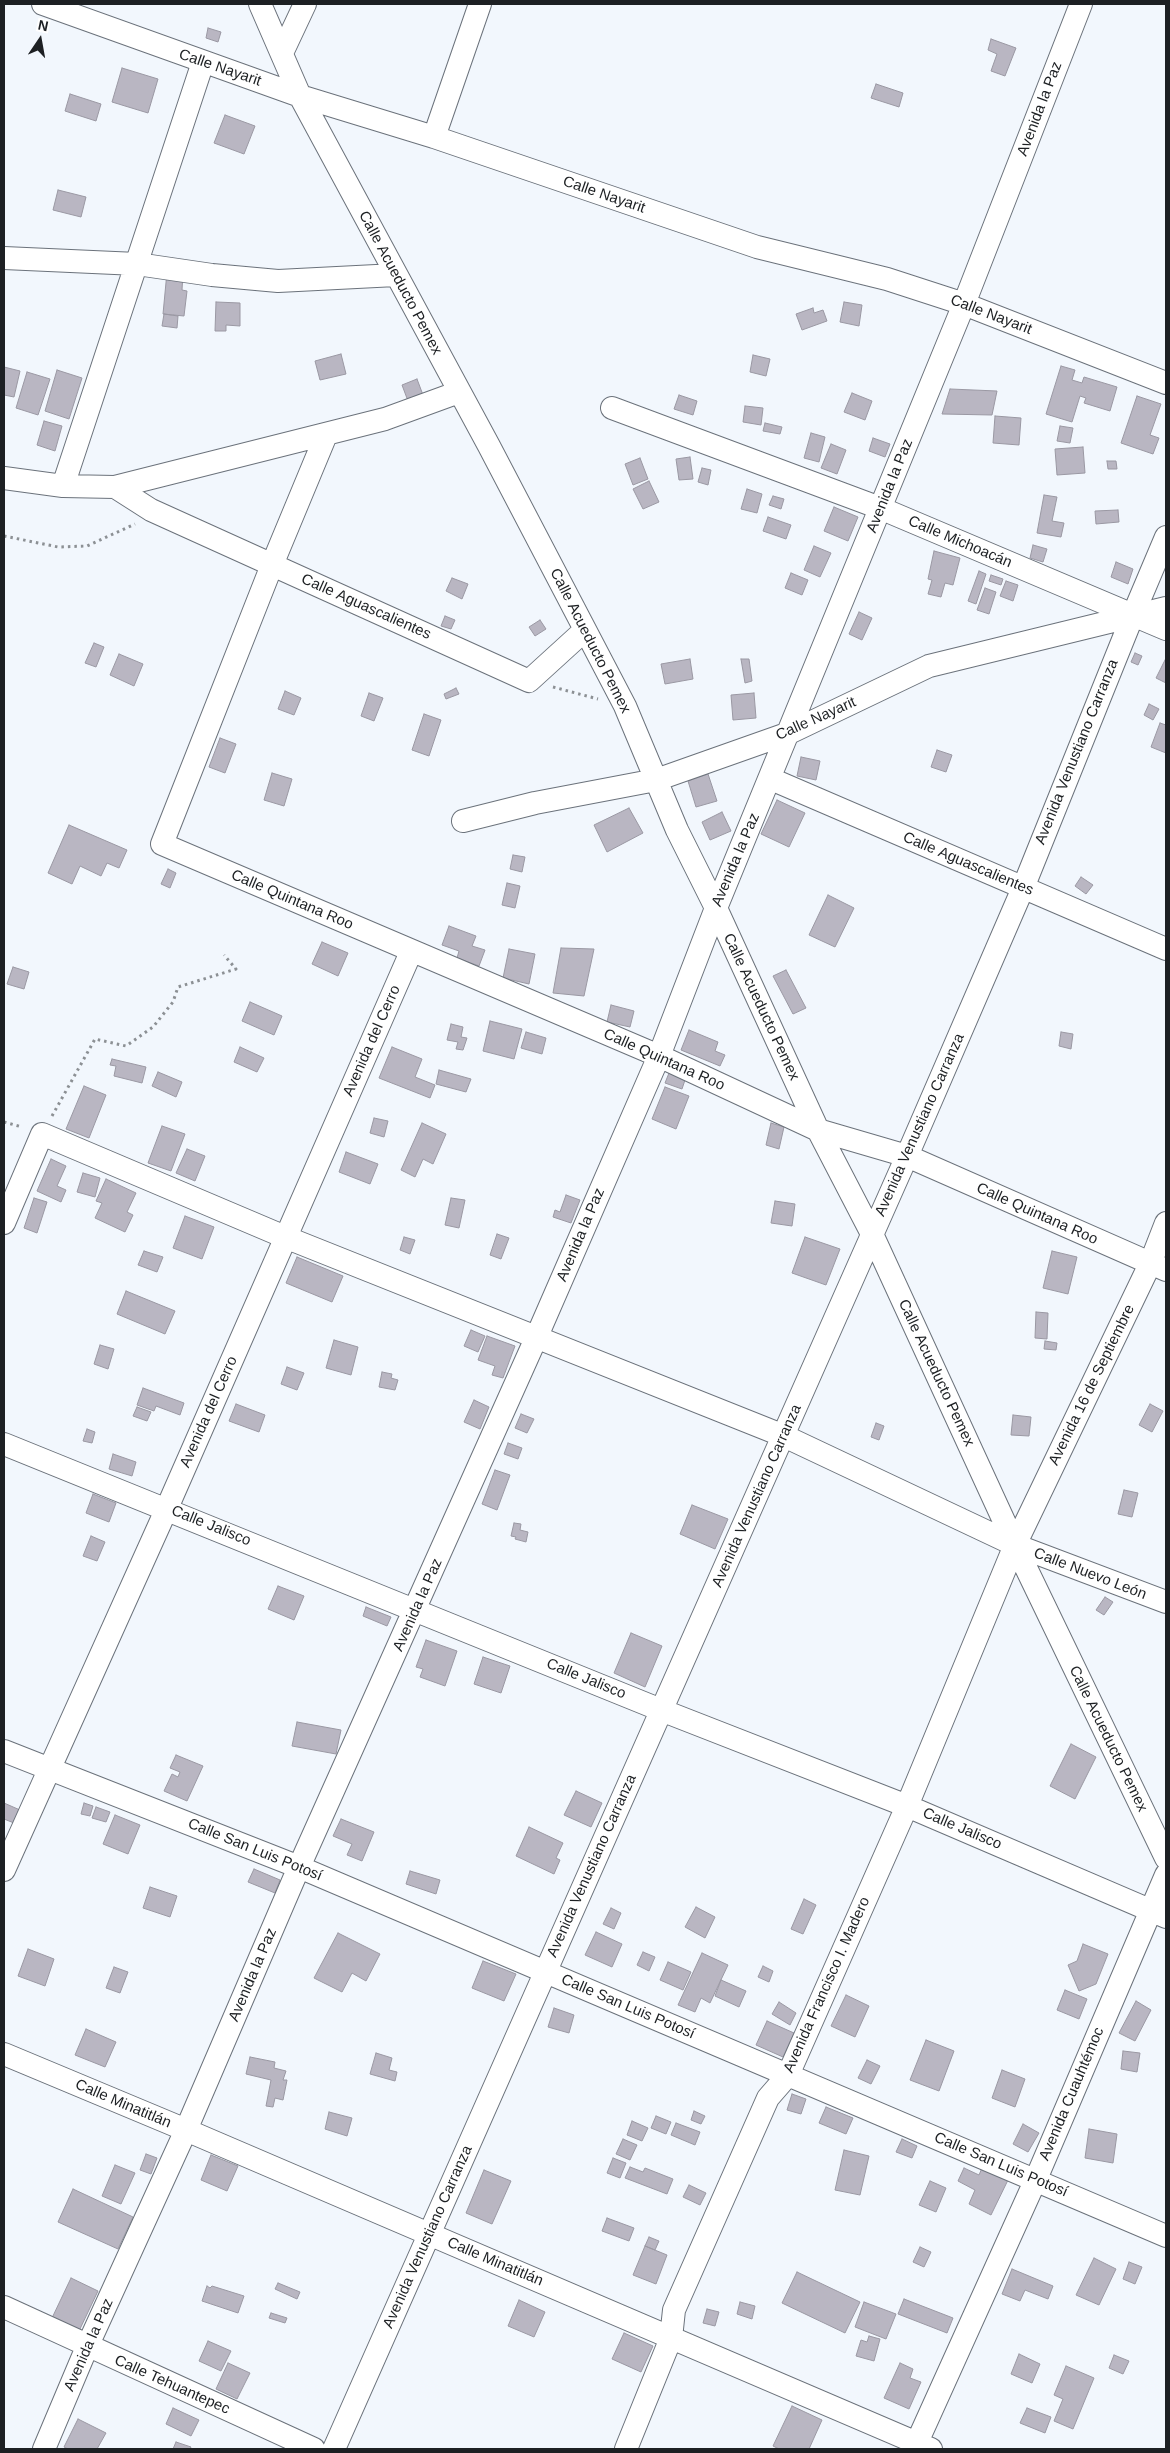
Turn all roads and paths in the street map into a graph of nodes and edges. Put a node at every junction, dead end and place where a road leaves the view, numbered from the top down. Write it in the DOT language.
graph roads {
  1 [pos="43,4"];
  2 [pos="260,4"];
  3 [pos="305,4"];
  4 [pos="480,4"];
  5 [pos="1081,4"];
  6 [pos="282,53"];
  7 [pos="203,62"];
  8 [pos="300,96"];
  9 [pos="434,137"];
  10 [pos="4,258"];
  11 [pos="138,264"];
  12 [pos="396,275"];
  13 [pos="964,304"];
  14 [pos="1166,383"];
  15 [pos="458,392"];
  16 [pos="612,408"];
  17 [pos="326,435"];
  18 [pos="4,478"];
  19 [pos="62,486"];
  20 [pos="114,487"];
  21 [pos="880,508"];
  22 [pos="151,510"];
  23 [pos="4,536"];
  24 [pos="1166,537"];
  25 [pos="272,565"];
  26 [pos="1166,608"];
  27 [pos="1132,615"];
  28 [pos="1166,629"];
  29 [pos="585,630"];
  30 [pos="529,680"];
  31 [pos="625,706"];
  32 [pos="789,733"];
  33 [pos="771,779"];
  34 [pos="656,780"];
  35 [pos="463,821"];
  36 [pos="1023,888"];
  37 [pos="716,908"];
  38 [pos="1166,949"];
  39 [pos="411,952"];
  40 [pos="224,955"];
  41 [pos="659,1056"];
  42 [pos="818,1130"];
  43 [pos="42,1134"];
  44 [pos="907,1156"];
  45 [pos="4,1223"];
  46 [pos="1166,1223"];
  47 [pos="872,1234"];
  48 [pos="285,1237"];
  49 [pos="1158,1267"];
  50 [pos="537,1336"];
  51 [pos="784,1436"];
  52 [pos="4,1444"];
  53 [pos="167,1508"];
  54 [pos="1014,1545"];
  55 [pos="1166,1602"];
  56 [pos="417,1610"];
  57 [pos="661,1710"];
  58 [pos="4,1751"];
  59 [pos="48,1768"];
  60 [pos="907,1806"];
  61 [pos="1166,1858"];
  62 [pos="299,1867"];
  63 [pos="4,1870"];
  64 [pos="1166,1875"];
  65 [pos="1159,1913"];
  66 [pos="545,1971"];
  67 [pos="4,2054"];
  68 [pos="788,2075"];
  69 [pos="186,2130"];
  70 [pos="1036,2179"];
  71 [pos="430,2234"];
  72 [pos="1166,2236"];
  73 [pos="4,2307"];
  74 [pos="671,2338"];
  75 [pos="87,2347"];
  76 [pos="921,2447"];
  77 [pos="44,2449"];
  78 [pos="314,2449"];
  79 [pos="334,2449"];
  80 [pos="626,2449"];
  1 -- 7 [label="street, Calle Nayarit"];
  2 -- 6 [label="street, Calle Acueducto Pemex"];
  3 -- 6 [label="street"];
  4 -- 9 [label="street"];
  5 -- 13 [label="street, Avenida la Paz"];
  6 -- 8 [label="street, Calle Acueducto Pemex"];
  7 -- 8 [label="street, Calle Nayarit"];
  7 -- 11 [label="street"];
  8 -- 9 [label="street, Calle Nayarit"];
  8 -- 12 [label="street, Calle Acueducto Pemex"];
  9 -- 13 [label="street, Calle Nayarit"];
  10 -- 11 [label="street"];
  11 -- 12 [label="street"];
  11 -- 19 [label="street"];
  12 -- 15 [label="street, Calle Acueducto Pemex"];
  13 -- 14 [label="street, Calle Nayarit"];
  13 -- 21 [label="street, Avenida la Paz"];
  15 -- 17 [label="street"];
  15 -- 29 [label="street, Calle Acueducto Pemex"];
  16 -- 21 [label="street, Calle Michoacán"];
  17 -- 20 [label="street"];
  17 -- 25 [label="street"];
  18 -- 19 [label="street"];
  19 -- 20 [label="street"];
  20 -- 22 [label="street, Calle Aguascalientes"];
  21 -- 27 [label="street, Calle Michoacán"];
  21 -- 32 [label="street, Avenida la Paz"];
  22 -- 23 [label="path"];
  22 -- 25 [label="street, Calle Aguascalientes"];
  24 -- 27 [label="street, Avenida Venustiano Carranza"];
  25 -- 30 [label="street, Calle Aguascalientes"];
  25 -- 39 [label="street, Calle Quintana Roo"];
  26 -- 27 [label="street, Calle Nayarit"];
  27 -- 28 [label="street, Calle Michoacán"];
  27 -- 32 [label="street, Calle Nayarit"];
  27 -- 36 [label="street, Avenida Venustiano Carranza"];
  29 -- 30 [label="street"];
  29 -- 31 [label="street, Calle Acueducto Pemex"];
  30 -- 31 [label="path"];
  31 -- 34 [label="street, Calle Acueducto Pemex"];
  32 -- 33 [label="street, Avenida la Paz"];
  32 -- 34 [label="street, Calle Nayarit"];
  33 -- 36 [label="street, Calle Aguascalientes"];
  33 -- 37 [label="street, Avenida la Paz"];
  34 -- 35 [label="street, Calle Nayarit"];
  34 -- 37 [label="street, Calle Acueducto Pemex"];
  36 -- 38 [label="street, Calle Aguascalientes"];
  36 -- 44 [label="street, Avenida Venustiano Carranza"];
  37 -- 41 [label="street, Avenida la Paz"];
  37 -- 42 [label="street, Calle Acueducto Pemex"];
  39 -- 41 [label="street, Calle Quintana Roo"];
  39 -- 48 [label="street, Avenida del Cerro"];
  40 -- 43 [label="path"];
  41 -- 42 [label="street, Calle Quintana Roo"];
  41 -- 50 [label="street, Avenida la Paz"];
  42 -- 44 [label="street, Calle Quintana Roo"];
  42 -- 47 [label="street, Calle Acueducto Pemex"];
  43 -- 45 [label="street"];
  43 -- 48 [label="street"];
  44 -- 47 [label="street, Avenida Venustiano Carranza"];
  44 -- 49 [label="street, Calle Quintana Roo"];
  46 -- 49 [label="street, Avenida 16 de Septiembre"];
  47 -- 51 [label="street, Avenida Venustiano Carranza"];
  47 -- 54 [label="street, Calle Acueducto Pemex"];
  48 -- 50 [label="street"];
  48 -- 53 [label="street, Avenida del Cerro"];
  49 -- 54 [label="street, Avenida 16 de Septiembre"];
  50 -- 51 [label="street"];
  50 -- 56 [label="street, Avenida la Paz"];
  51 -- 54 [label="street"];
  51 -- 57 [label="street, Avenida Venustiano Carranza"];
  52 -- 53 [label="street, Calle Jalisco"];
  53 -- 56 [label="street, Calle Jalisco"];
  53 -- 59 [label="street, Avenida del Cerro"];
  54 -- 55 [label="street, Calle Nuevo León"];
  54 -- 60 [label="street, Avenida Francisco I. Madero"];
  54 -- 61 [label="street, Calle Acueducto Pemex"];
  56 -- 57 [label="street, Calle Jalisco"];
  56 -- 62 [label="street, Avenida la Paz"];
  57 -- 60 [label="street, Calle Jalisco"];
  57 -- 66 [label="street, Avenida Venustiano Carranza"];
  58 -- 59 [label="street, Calle San Luis Potosí"];
  59 -- 62 [label="street, Calle San Luis Potosí"];
  59 -- 63 [label="street, Avenida del Cerro"];
  60 -- 65 [label="street, Calle Jalisco"];
  60 -- 68 [label="street, Avenida Francisco I. Madero"];
  62 -- 66 [label="street, Calle San Luis Potosí"];
  62 -- 69 [label="street, Avenida la Paz"];
  64 -- 65 [label="street, Avenida Cuauhtémoc"];
  65 -- 70 [label="street, Avenida Cuauhtémoc"];
  66 -- 68 [label="street, Calle San Luis Potosí"];
  66 -- 71 [label="street, Avenida Venustiano Carranza"];
  67 -- 69 [label="street, Calle Minatitlán"];
  68 -- 70 [label="street, Calle San Luis Potosí"];
  68 -- 74 [label="street, Avenida Francisco I. Madero"];
  69 -- 71 [label="street, Calle Minatitlán"];
  69 -- 75 [label="street, Avenida la Paz"];
  70 -- 72 [label="street, Calle San Luis Potosí"];
  70 -- 76 [label="street, Avenida Cuauhtémoc"];
  71 -- 74 [label="street, Calle Minatitlán"];
  71 -- 79 [label="street, Avenida Venustiano Carranza"];
  73 -- 75 [label="street, Calle Tehuantepec"];
  74 -- 76 [label="street, Calle Minatitlán"];
  74 -- 80 [label="street, Avenida Francisco I. Madero"];
  75 -- 77 [label="street, Avenida la Paz"];
  75 -- 78 [label="street, Calle Tehuantepec"];
}
